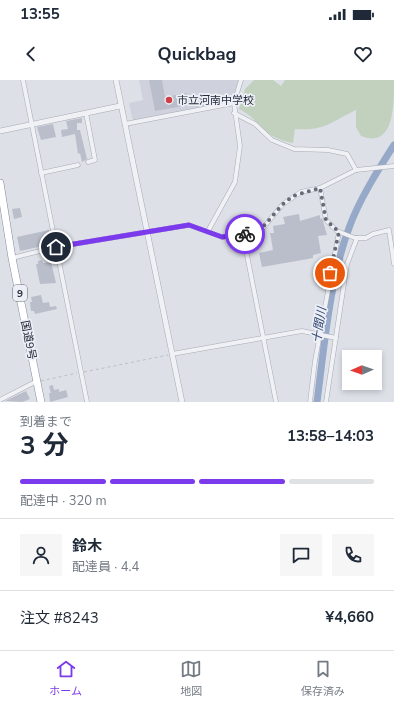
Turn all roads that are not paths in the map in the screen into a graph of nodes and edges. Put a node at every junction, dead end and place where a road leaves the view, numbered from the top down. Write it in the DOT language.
graph roads {
  1 [pos="23,80"];
  2 [pos="116,80"];
  3 [pos="241,80"];
  4 [pos="234,103"];
  5 [pos="120,106"];
  6 [pos="86,113"];
  7 [pos="234,113"];
  8 [pos="125,124"];
  9 [pos="31,125"];
  10 [pos="0,131"];
  11 [pos="88,162"];
  12 [pos="78,165"];
  13 [pos="393,166"];
  14 [pos="356,170"];
  15 [pos="41,173"];
  16 [pos="0,183"];
  17 [pos="320,188"];
  18 [pos="2,213"];
  19 [pos="208,231"];
  20 [pos="340,232"];
  21 [pos="146,233"];
  22 [pos="243,235"];
  23 [pos="356,238"];
  24 [pos="56,247"];
  25 [pos="12,258"];
  26 [pos="394,264"];
  27 [pos="320,335"];
  28 [pos="334,337"];
  29 [pos="264,339"];
  30 [pos="172,354"];
  31 [pos="38,381"];
  32 [pos="0,400"];
  33 [pos="41,402"];
  34 [pos="87,402"];
  35 [pos="182,402"];
  36 [pos="276,402"];
  37 [pos="310,402"];
  38 [pos="326,402"];
  1 -- 9 [label="street"];
  2 -- 5 [label="street"];
  3 -- 4 [label="street"];
  4 -- 7 [label="street"];
  4 -- 8 [label="street"];
  5 -- 6 [label="street"];
  5 -- 8 [label="street"];
  6 -- 9 [label="street"];
  6 -- 11 [label="street"];
  7 -- 14 [label="street"];
  7 -- 19 [label="street"];
  8 -- 21 [label="street"];
  9 -- 10 [label="street"];
  9 -- 15 [label="street"];
  12 -- 15 [label="street"];
  13 -- 14 [label="street"];
  14 -- 17 [label="street"];
  15 -- 24 [label="street"];
  16 -- 18 [label="highway, 国道9号 / 9"];
  17 -- 20 [label="street"];
  17 -- 22 [label="street"];
  18 -- 25 [label="highway, 国道9号 / 9"];
  19 -- 21 [label="street"];
  19 -- 22 [label="street"];
  20 -- 23 [label="street"];
  20 -- 27 [label="street"];
  21 -- 24 [label="street"];
  21 -- 30 [label="street"];
  22 -- 29 [label="street"];
  23 -- 26 [label="street"];
  23 -- 28 [label="street"];
  24 -- 25 [label="street"];
  24 -- 34 [label="street"];
  25 -- 31 [label="highway, 国道9号 / 9"];
  27 -- 28 [label="street"];
  27 -- 29 [label="street"];
  27 -- 37 [label="street"];
  28 -- 38 [label="street"];
  29 -- 30 [label="street"];
  29 -- 36 [label="street"];
  30 -- 35 [label="street"];
  31 -- 32 [label="street"];
  31 -- 33 [label="highway, 国道9号 / 9"];
}
